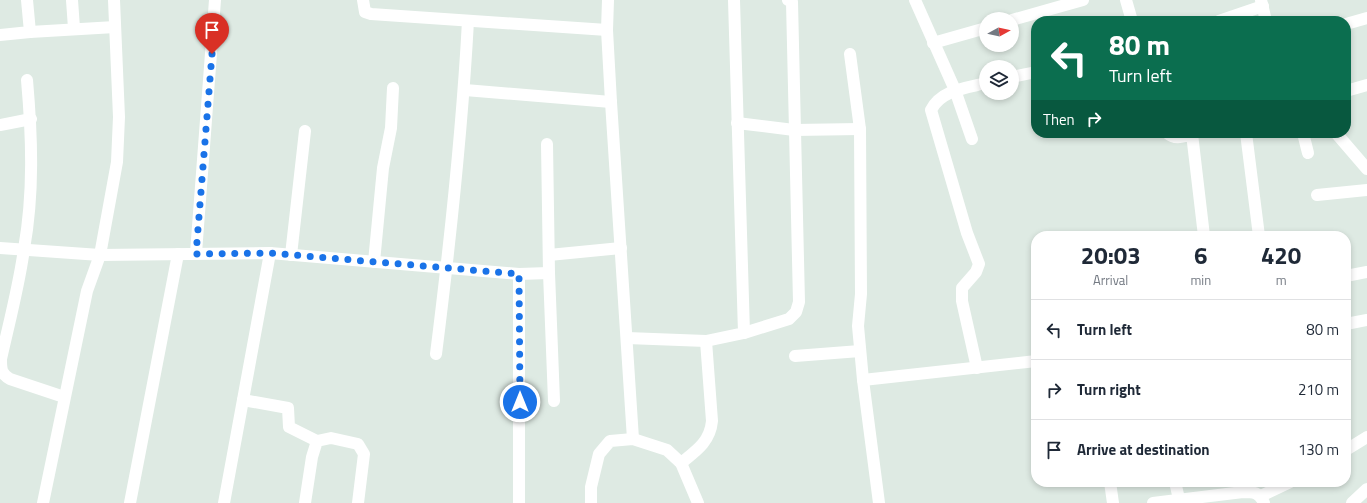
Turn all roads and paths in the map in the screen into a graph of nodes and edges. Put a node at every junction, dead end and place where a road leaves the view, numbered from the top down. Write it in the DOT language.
graph roads {
  1 [pos="27,0"];
  2 [pos="72,0"];
  3 [pos="114,0"];
  4 [pos="215,0"];
  5 [pos="363,0"];
  6 [pos="608,0"];
  7 [pos="734,0"];
  8 [pos="788,0"];
  9 [pos="915,0"];
  10 [pos="1083,0"];
  11 [pos="1126,0"];
  12 [pos="1262,3"];
  13 [pos="1131,16"];
  14 [pos="1231,16"];
  15 [pos="1265,16"];
  16 [pos="1019,18"];
  17 [pos="1367,18"];
  18 [pos="468,21"];
  19 [pos="1351,23"];
  20 [pos="115,27"];
  21 [pos="74,28"];
  22 [pos="607,30"];
  23 [pos="979,30"];
  24 [pos="30,32"];
  25 [pos="0,35"];
  26 [pos="933,43"];
  27 [pos="850,54"];
  28 [pos="1031,73"];
  29 [pos="1019,76"];
  30 [pos="27,80"];
  31 [pos="979,85"];
  32 [pos="1367,85"];
  33 [pos="393,88"];
  34 [pos="465,90"];
  35 [pos="955,90"];
  36 [pos="1351,90"];
  37 [pos="611,102"];
  38 [pos="31,119"];
  39 [pos="737,123"];
  40 [pos="0,125"];
  41 [pos="860,129"];
  42 [pos="794,130"];
  43 [pos="305,131"];
  44 [pos="1194,138"];
  45 [pos="1247,138"];
  46 [pos="1304,138"];
  47 [pos="1340,138"];
  48 [pos="972,139"];
  49 [pos="547,144"];
  50 [pos="1308,153"];
  51 [pos="1367,169"];
  52 [pos="1367,190"];
  53 [pos="1317,195"];
  54 [pos="1204,231"];
  55 [pos="1258,231"];
  56 [pos="0,248"];
  57 [pos="620,248"];
  58 [pos="24,250"];
  59 [pos="270,253"];
  60 [pos="178,254"];
  61 [pos="196,254"];
  62 [pos="100,255"];
  63 [pos="291,255"];
  64 [pos="549,255"];
  65 [pos="374,262"];
  66 [pos="447,268"];
  67 [pos="1367,272"];
  68 [pos="549,273"];
  69 [pos="519,274"];
  70 [pos="1351,275"];
  71 [pos="1367,320"];
  72 [pos="1351,323"];
  73 [pos="744,333"];
  74 [pos="626,338"];
  75 [pos="706,341"];
  76 [pos="860,351"];
  77 [pos="436,354"];
  78 [pos="795,356"];
  79 [pos="1031,362"];
  80 [pos="977,368"];
  81 [pos="863,380"];
  82 [pos="64,397"];
  83 [pos="243,400"];
  84 [pos="554,401"];
  85 [pos="1367,437"];
  86 [pos="633,439"];
  87 [pos="317,441"];
  88 [pos="1351,447"];
  89 [pos="680,463"];
  90 [pos="1111,487"];
  91 [pos="1176,487"];
  92 [pos="1275,487"];
  93 [pos="1367,489"];
  94 [pos="1257,493"];
  95 [pos="1180,501"];
  96 [pos="43,503"];
  97 [pos="130,503"];
  98 [pos="224,503"];
  99 [pos="305,503"];
  100 [pos="358,503"];
  101 [pos="519,503"];
  102 [pos="591,503"];
  103 [pos="698,503"];
  104 [pos="879,503"];
  105 [pos="1113,503"];
  106 [pos="1153,503"];
  107 [pos="1352,503"];
  1 -- 24 [label="street"];
  2 -- 21 [label="street"];
  3 -- 20 [label="street"];
  4 -- 61 [label="street"];
  5 -- 18 [label="street"];
  6 -- 22 [label="street"];
  7 -- 39 [label="street"];
  8 -- 42 [label="street"];
  9 -- 26 [label="street"];
  10 -- 16 [label="street"];
  11 -- 13 [label="street"];
  12 -- 14 [label="street"];
  12 -- 15 [label="street"];
  17 -- 19 [label="street"];
  18 -- 22 [label="street"];
  18 -- 34 [label="street"];
  20 -- 21 [label="street"];
  20 -- 62 [label="street"];
  21 -- 24 [label="street"];
  22 -- 37 [label="street"];
  23 -- 26 [label="street"];
  24 -- 25 [label="street"];
  26 -- 35 [label="street"];
  27 -- 41 [label="street"];
  28 -- 29 [label="street"];
  30 -- 38 [label="street"];
  31 -- 35 [label="street"];
  32 -- 36 [label="street"];
  33 -- 65 [label="street"];
  34 -- 37 [label="street"];
  34 -- 66 [label="street"];
  35 -- 48 [label="street"];
  35 -- 80 [label="street"];
  37 -- 57 [label="street"];
  38 -- 40 [label="street"];
  38 -- 58 [label="street"];
  39 -- 42 [label="street"];
  39 -- 73 [label="street"];
  41 -- 42 [label="street"];
  41 -- 76 [label="street"];
  42 -- 73 [label="street"];
  43 -- 63 [label="street"];
  44 -- 54 [label="street"];
  45 -- 55 [label="street"];
  46 -- 50 [label="street"];
  47 -- 51 [label="street"];
  49 -- 64 [label="street"];
  52 -- 53 [label="street"];
  56 -- 58 [label="street"];
  57 -- 64 [label="street"];
  57 -- 74 [label="street"];
  58 -- 62 [label="street"];
  58 -- 82 [label="street"];
  59 -- 61 [label="street"];
  59 -- 63 [label="street"];
  59 -- 83 [label="street"];
  60 -- 61 [label="street"];
  60 -- 62 [label="street"];
  60 -- 97 [label="street"];
  62 -- 82 [label="street"];
  63 -- 65 [label="street"];
  64 -- 68 [label="street"];
  65 -- 66 [label="street"];
  66 -- 69 [label="street"];
  66 -- 77 [label="street"];
  67 -- 70 [label="street"];
  68 -- 69 [label="street"];
  68 -- 84 [label="street"];
  69 -- 101 [label="street"];
  71 -- 72 [label="street"];
  73 -- 75 [label="street"];
  74 -- 75 [label="street"];
  74 -- 86 [label="street"];
  75 -- 89 [label="street"];
  76 -- 78 [label="street"];
  76 -- 81 [label="street"];
  79 -- 80 [label="street"];
  80 -- 81 [label="street"];
  81 -- 104 [label="street"];
  82 -- 96 [label="street"];
  83 -- 87 [label="street"];
  83 -- 98 [label="street"];
  85 -- 88 [label="street"];
  86 -- 89 [label="street"];
  86 -- 102 [label="street"];
  87 -- 99 [label="street"];
  87 -- 100 [label="street"];
  89 -- 103 [label="street"];
  90 -- 105 [label="street"];
  91 -- 95 [label="street"];
  92 -- 94 [label="street"];
  93 -- 107 [label="street"];
  94 -- 95 [label="street"];
  95 -- 106 [label="street"];
}
